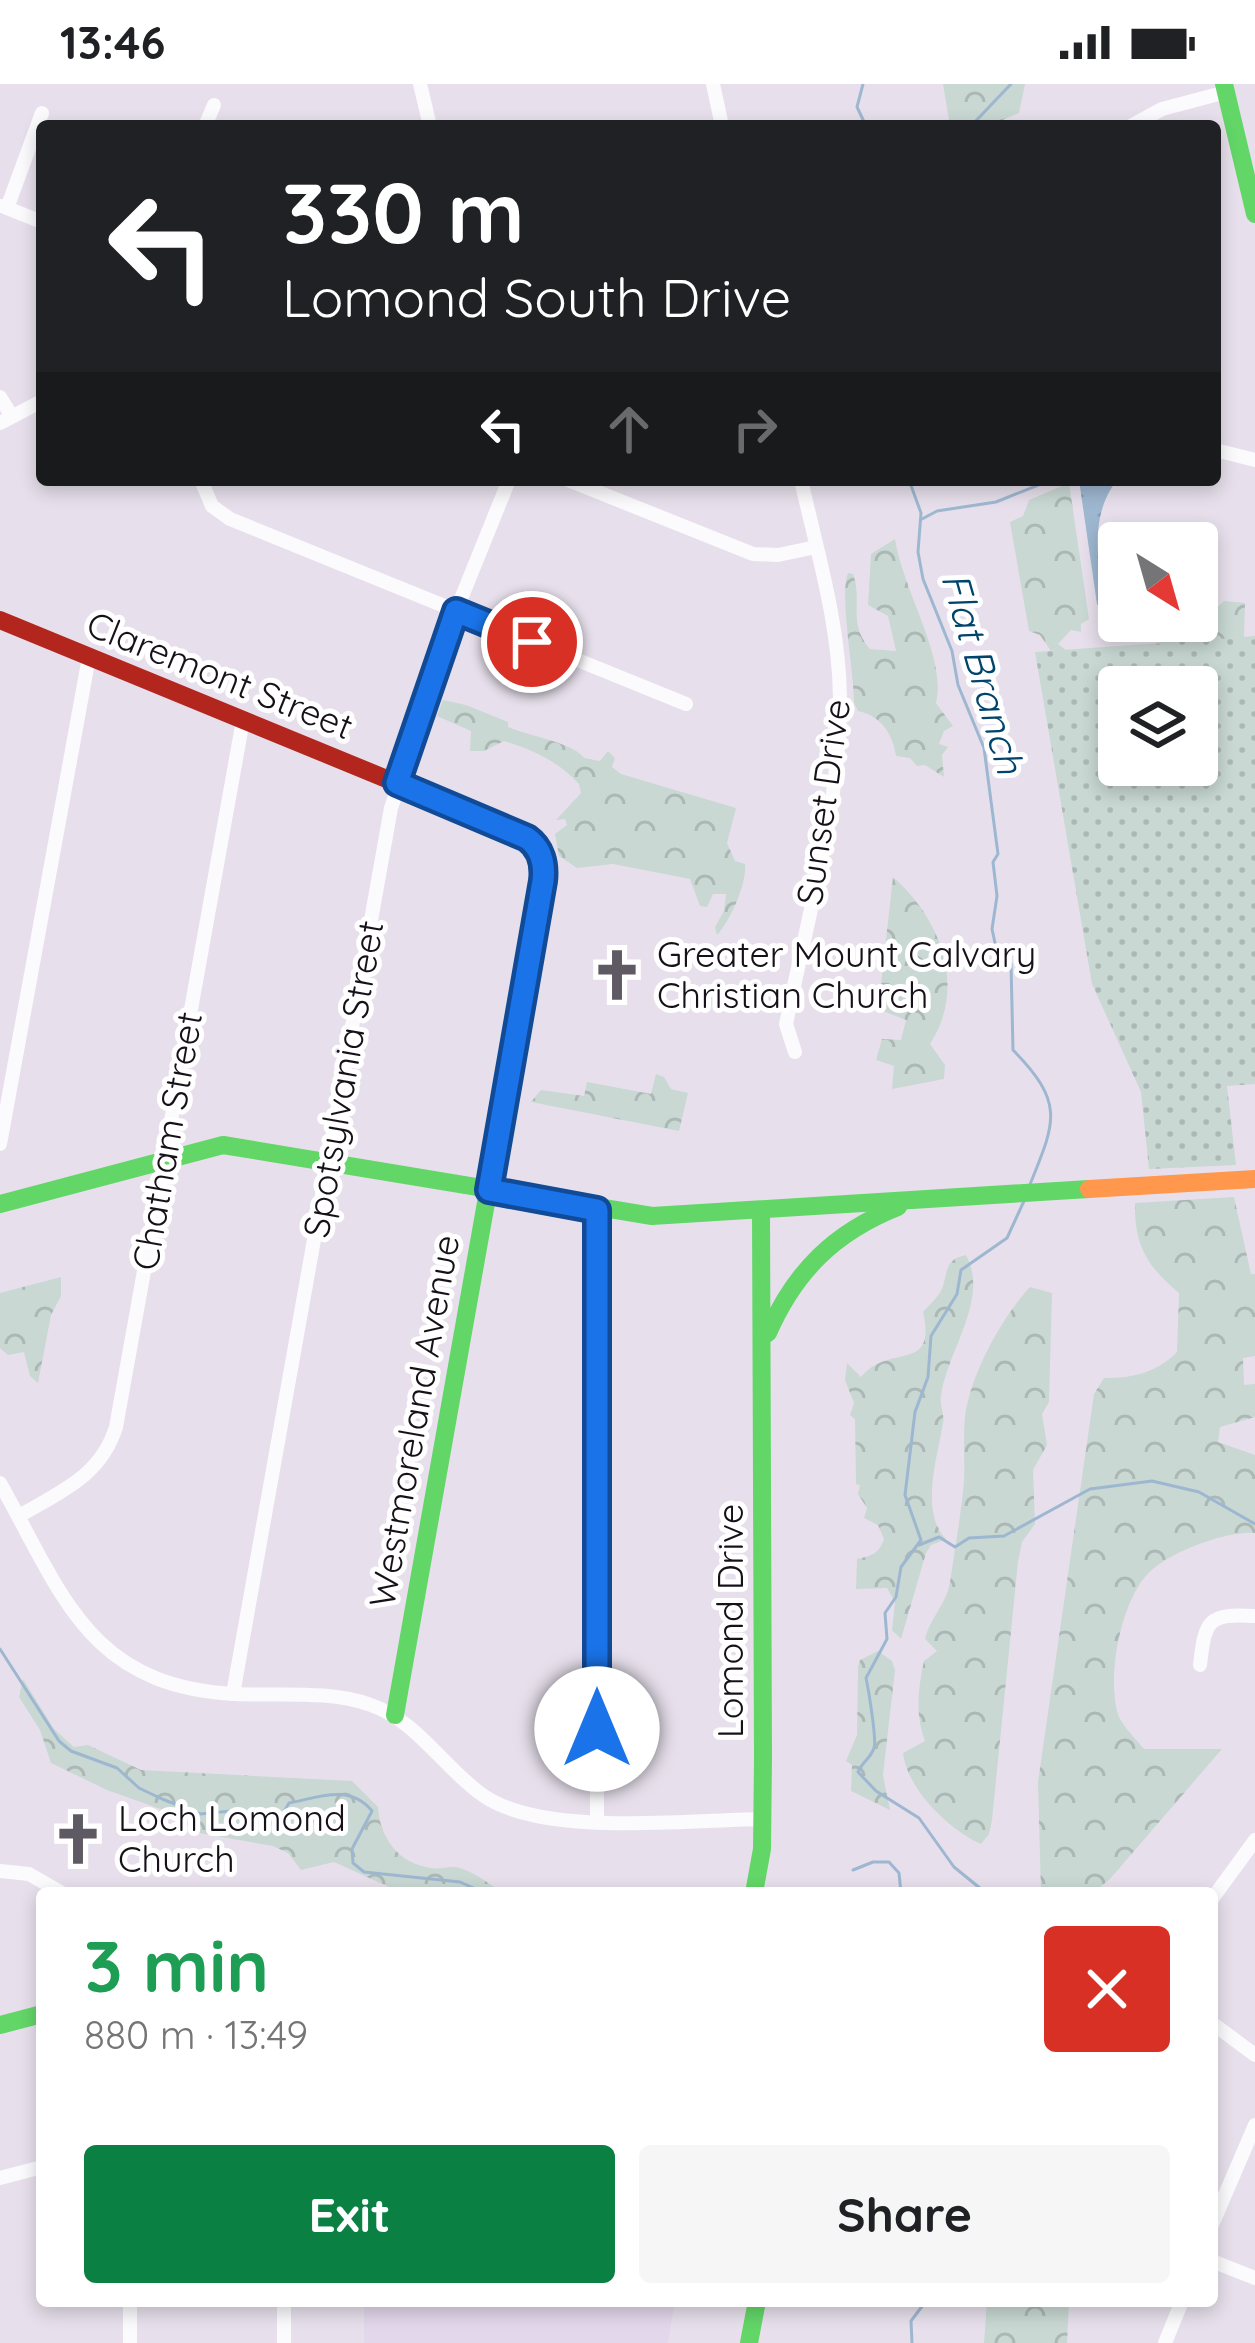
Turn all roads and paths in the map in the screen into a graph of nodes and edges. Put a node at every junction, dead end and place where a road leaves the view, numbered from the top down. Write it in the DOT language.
graph roads {
  1 [pos="420,84"];
  2 [pos="713,84"];
  3 [pos="1225,88"];
  4 [pos="214,105"];
  5 [pos="42,113"];
  6 [pos="39,120"];
  7 [pos="208,120"];
  8 [pos="429,120"];
  9 [pos="721,120"];
  10 [pos="1142,120"];
  11 [pos="36,127"];
  12 [pos="3,206"];
  13 [pos="1255,214"];
  14 [pos="36,220"];
  15 [pos="0,397"];
  16 [pos="36,404"];
  17 [pos="6,419"];
  18 [pos="1221,452"];
  19 [pos="1255,460"];
  20 [pos="204,486"];
  21 [pos="507,486"];
  22 [pos="583,486"];
  23 [pos="802,486"];
  24 [pos="816,547"];
  25 [pos="456,611"];
  26 [pos="0,620"];
  27 [pos="88,656"];
  28 [pos="686,704"];
  29 [pos="243,720"];
  30 [pos="397,783"];
  31 [pos="540,854"];
  32 [pos="795,1052"];
  33 [pos="0,1144"];
  34 [pos="163,1159"];
  35 [pos="328,1161"];
  36 [pos="1255,1179"];
  37 [pos="489,1190"];
  38 [pos="922,1200"];
  39 [pos="0,1204"];
  40 [pos="597,1210"];
  41 [pos="761,1210"];
  42 [pos="762,1348"];
  43 [pos="0,1483"];
  44 [pos="19,1516"];
  45 [pos="1255,1616"];
  46 [pos="1201,1666"];
  47 [pos="232,1694"];
  48 [pos="395,1715"];
  49 [pos="763,1819"];
  50 [pos="597,1821"];
  51 [pos="1255,1840"];
  52 [pos="0,1871"];
  53 [pos="52,1887"];
  54 [pos="755,1887"];
  55 [pos="1218,1892"];
  56 [pos="36,2016"];
  57 [pos="0,2025"];
  58 [pos="1218,2027"];
  59 [pos="1255,2055"];
  60 [pos="1255,2125"];
  61 [pos="36,2169"];
  62 [pos="0,2178"];
  63 [pos="1218,2211"];
  64 [pos="1218,2263"];
  65 [pos="1255,2278"];
  66 [pos="130,2307"];
  67 [pos="284,2307"];
  68 [pos="756,2307"];
  69 [pos="1179,2307"];
  70 [pos="130,2343"];
  71 [pos="284,2343"];
  72 [pos="749,2343"];
  73 [pos="1165,2343"];
  1 -- 8 [label="street"];
  2 -- 9 [label="street"];
  3 -- 10 [label="street"];
  3 -- 13 [label="main road"];
  4 -- 7 [label="street"];
  5 -- 6 [label="street"];
  11 -- 12 [label="street"];
  12 -- 14 [label="street"];
  15 -- 17 [label="street"];
  16 -- 17 [label="street"];
  18 -- 19 [label="street"];
  20 -- 25 [label="street"];
  21 -- 25 [label="street, Spotsylvania Street"];
  22 -- 24 [label="street"];
  23 -- 24 [label="street, Sunset Drive"];
  24 -- 32 [label="street, Sunset Drive"];
  25 -- 28 [label="street"];
  25 -- 30 [label="street, Spotsylvania Street"];
  26 -- 27 [label="main road, Claremont Street"];
  27 -- 29 [label="main road, Claremont Street"];
  27 -- 33 [label="street"];
  29 -- 30 [label="main road, Claremont Street"];
  29 -- 34 [label="street, Chatham Street"];
  30 -- 31 [label="main road, Claremont Street"];
  30 -- 35 [label="street, Spotsylvania Street"];
  31 -- 37 [label="main road, Westmoreland Avenue"];
  34 -- 35 [label="main road"];
  34 -- 39 [label="main road"];
  34 -- 44 [label="street, Chatham Street"];
  35 -- 37 [label="main road"];
  35 -- 47 [label="street, Spotsylvania Street"];
  36 -- 38 [label="main road, Lomond Drive"];
  37 -- 40 [label="main road"];
  37 -- 48 [label="main road, Westmoreland Avenue"];
  38 -- 41 [label="main road, Lomond Drive"];
  38 -- 42 [label="main road, Lomond Drive"];
  40 -- 41 [label="main road"];
  40 -- 50 [label="street"];
  41 -- 42 [label="main road, Lomond Drive"];
  42 -- 49 [label="main road, Lomond Drive"];
  43 -- 44 [label="street"];
  44 -- 47 [label="street"];
  45 -- 46 [label="street"];
  47 -- 48 [label="street"];
  48 -- 50 [label="street"];
  49 -- 50 [label="street"];
  49 -- 54 [label="main road, Lomond Drive"];
  51 -- 55 [label="street"];
  52 -- 53 [label="street"];
  56 -- 57 [label="main road"];
  58 -- 59 [label="street"];
  60 -- 63 [label="street"];
  61 -- 62 [label="street"];
  64 -- 65 [label="street"];
  66 -- 70 [label="street"];
  67 -- 71 [label="street"];
  68 -- 72 [label="main road"];
  69 -- 73 [label="street"];
}
